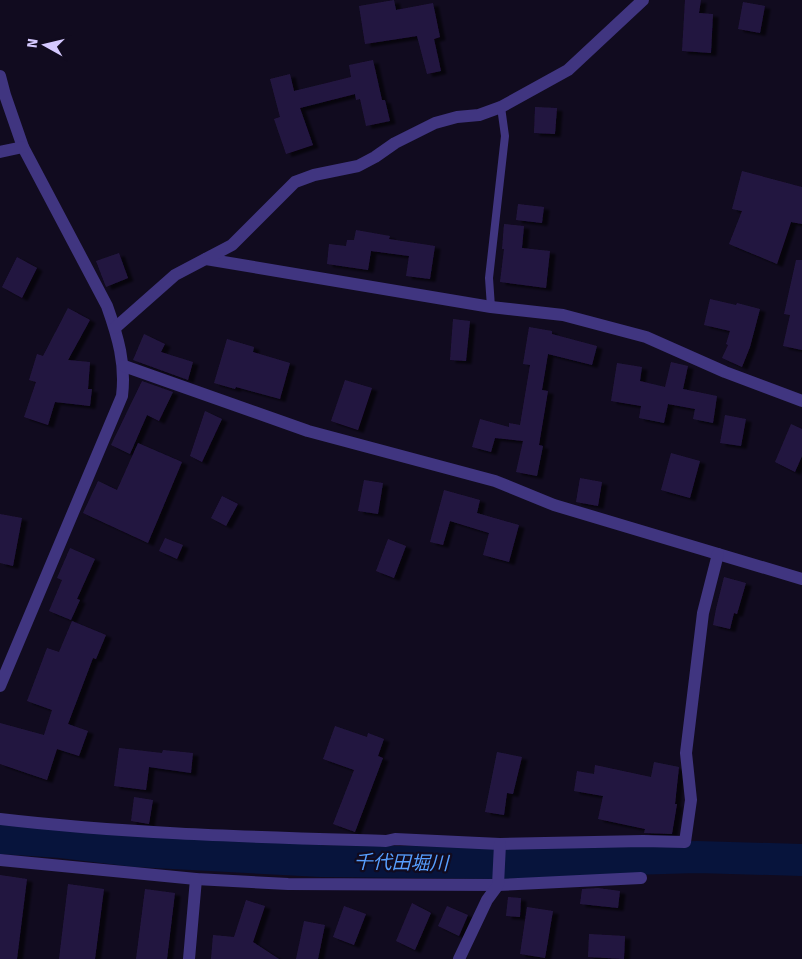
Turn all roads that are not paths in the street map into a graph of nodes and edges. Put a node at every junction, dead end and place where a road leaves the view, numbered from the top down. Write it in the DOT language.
graph roads {
  1 [pos="643,0"];
  2 [pos="0,76"];
  3 [pos="500,107"];
  4 [pos="23,147"];
  5 [pos="0,152"];
  6 [pos="206,259"];
  7 [pos="491,307"];
  8 [pos="115,328"];
  9 [pos="124,366"];
  10 [pos="802,401"];
  11 [pos="718,554"];
  12 [pos="802,579"];
  13 [pos="0,686"];
  14 [pos="0,819"];
  15 [pos="500,844"];
  16 [pos="0,860"];
  17 [pos="641,878"];
  18 [pos="196,879"];
  19 [pos="498,884"];
  20 [pos="189,959"];
  21 [pos="460,959"];
  1 -- 3 [label="street"];
  2 -- 4 [label="street"];
  3 -- 6 [label="street"];
  3 -- 7 [label="lane"];
  4 -- 5 [label="street"];
  4 -- 8 [label="street"];
  6 -- 7 [label="street"];
  6 -- 8 [label="street"];
  7 -- 10 [label="street"];
  8 -- 9 [label="street"];
  9 -- 11 [label="street"];
  9 -- 13 [label="street"];
  11 -- 12 [label="street"];
  11 -- 15 [label="street"];
  14 -- 15 [label="street"];
  15 -- 19 [label="street"];
  16 -- 18 [label="street"];
  17 -- 19 [label="street"];
  18 -- 19 [label="street"];
  18 -- 20 [label="street"];
  19 -- 21 [label="street"];
}
